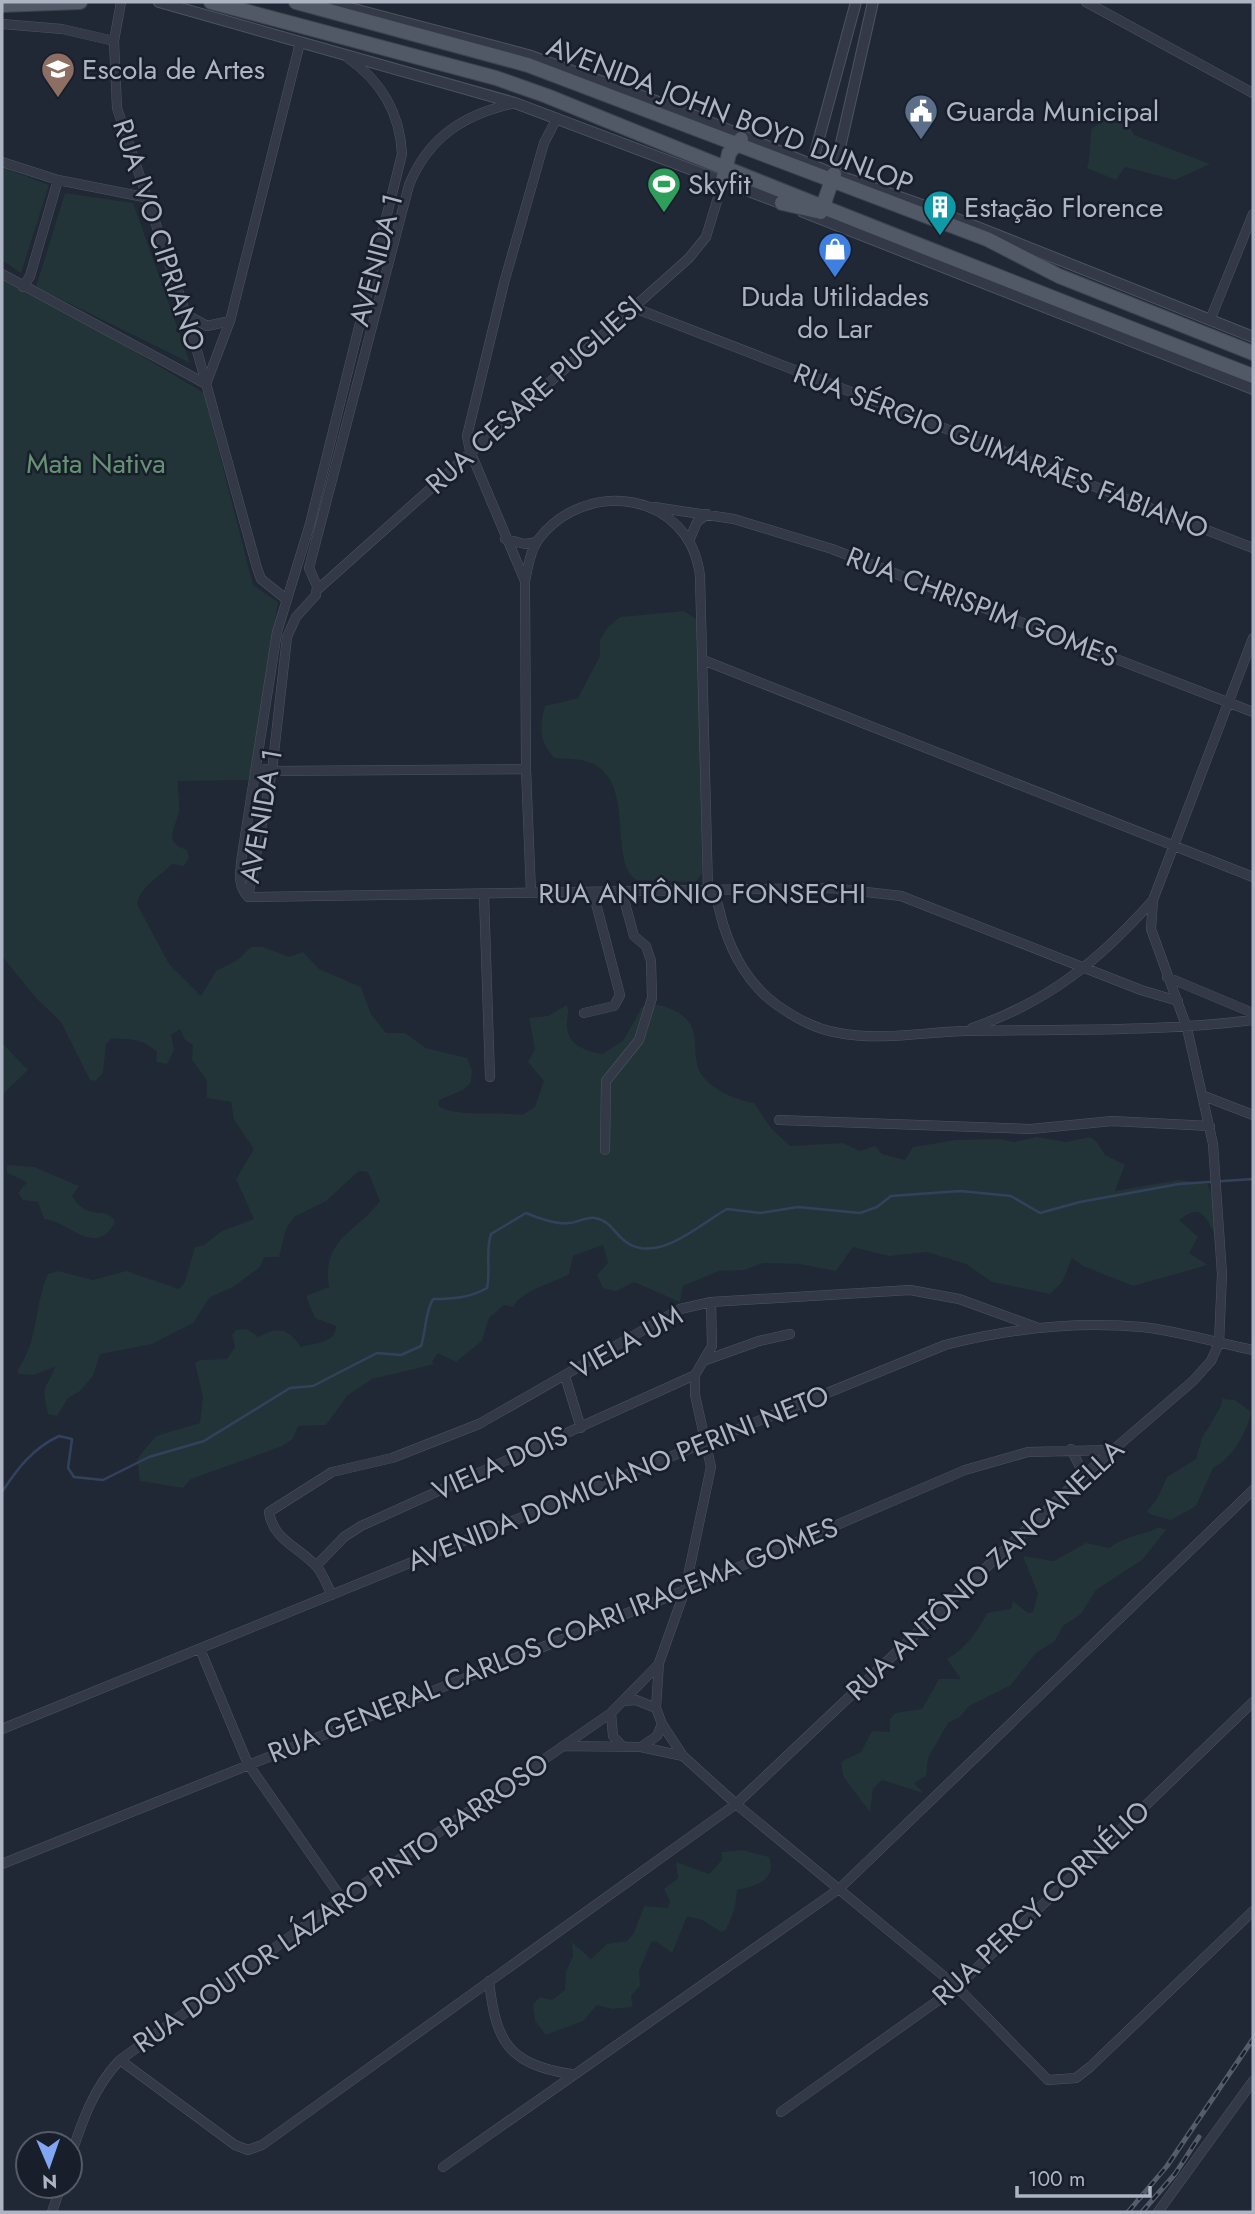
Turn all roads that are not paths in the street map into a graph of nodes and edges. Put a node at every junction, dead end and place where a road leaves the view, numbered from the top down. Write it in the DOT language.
graph roads {
  1 [pos="80,2"];
  2 [pos="121,2"];
  3 [pos="159,2"];
  4 [pos="211,2"];
  5 [pos="296,2"];
  6 [pos="327,2"];
  7 [pos="856,2"];
  8 [pos="873,2"];
  9 [pos="1086,2"];
  10 [pos="2,5"];
  11 [pos="2,24"];
  12 [pos="114,41"];
  13 [pos="300,43"];
  14 [pos="511,51"];
  15 [pos="341,53"];
  16 [pos="527,65"];
  17 [pos="1253,93"];
  18 [pos="514,103"];
  19 [pos="557,118"];
  20 [pos="740,140"];
  21 [pos="2,162"];
  22 [pos="812,164"];
  23 [pos="724,174"];
  24 [pos="833,178"];
  25 [pos="58,180"];
  26 [pos="144,197"];
  27 [pos="782,203"];
  28 [pos="825,208"];
  29 [pos="1253,214"];
  30 [pos="2,274"];
  31 [pos="23,288"];
  32 [pos="632,307"];
  33 [pos="185,314"];
  34 [pos="1209,320"];
  35 [pos="230,321"];
  36 [pos="1253,337"];
  37 [pos="1253,353"];
  38 [pos="1253,376"];
  39 [pos="206,384"];
  40 [pos="1253,389"];
  41 [pos="470,451"];
  42 [pos="651,507"];
  43 [pos="707,514"];
  44 [pos="505,539"];
  45 [pos="689,541"];
  46 [pos="537,542"];
  47 [pos="1253,548"];
  48 [pos="525,581"];
  49 [pos="294,583"];
  50 [pos="316,586"];
  51 [pos="286,599"];
  52 [pos="1253,638"];
  53 [pos="704,660"];
  54 [pos="1229,702"];
  55 [pos="1253,712"];
  56 [pos="257,767"];
  57 [pos="526,769"];
  58 [pos="272,771"];
  59 [pos="1175,846"];
  60 [pos="1253,877"];
  61 [pos="708,889"];
  62 [pos="593,892"];
  63 [pos="622,892"];
  64 [pos="531,893"];
  65 [pos="484,895"];
  66 [pos="248,897"];
  67 [pos="1153,900"];
  68 [pos="1084,967"];
  69 [pos="1167,977"];
  70 [pos="1178,1001"];
  71 [pos="584,1013"];
  72 [pos="1253,1013"];
  73 [pos="1253,1020"];
  74 [pos="1187,1028"];
  75 [pos="964,1031"];
  76 [pos="489,1077"];
  77 [pos="1204,1096"];
  78 [pos="1253,1115"];
  79 [pos="779,1120"];
  80 [pos="1209,1126"];
  81 [pos="605,1150"];
  82 [pos="711,1302"];
  83 [pos="1037,1328"];
  84 [pos="789,1334"];
  85 [pos="1219,1343"];
  86 [pos="1253,1350"];
  87 [pos="706,1360"];
  88 [pos="695,1375"];
  89 [pos="565,1377"];
  90 [pos="581,1428"];
  91 [pos="708,1441"];
  92 [pos="1071,1449"];
  93 [pos="1111,1450"];
  94 [pos="1084,1475"];
  95 [pos="1253,1490"];
  96 [pos="316,1566"];
  97 [pos="685,1590"];
  98 [pos="332,1595"];
  99 [pos="200,1649"];
  100 [pos="659,1663"];
  101 [pos="624,1701"];
  102 [pos="1253,1702"];
  103 [pos="656,1708"];
  104 [pos="611,1713"];
  105 [pos="662,1724"];
  106 [pos="2,1729"];
  107 [pos="562,1746"];
  108 [pos="622,1746"];
  109 [pos="641,1747"];
  110 [pos="683,1756"];
  111 [pos="248,1764"];
  112 [pos="736,1804"];
  113 [pos="2,1864"];
  114 [pos="839,1889"];
  115 [pos="342,1899"];
  116 [pos="1253,1911"];
  117 [pos="489,1981"];
  118 [pos="957,1987"];
  119 [pos="120,2060"];
  120 [pos="571,2074"];
  121 [pos="1253,2081"];
  122 [pos="781,2112"];
  123 [pos="79,2130"];
  124 [pos="443,2167"];
  125 [pos="1158,2212"];
  1 -- 10 [label="main road"];
  2 -- 12 [label="street, RUA IVO CIPRIANO"];
  3 -- 13 [label="street, AVENIDA JOHN BOYD DUNLOP"];
  4 -- 23 [label="main road, AVENIDA JOHN BOYD DUNLOP"];
  5 -- 16 [label="main road, AVENIDA JOHN BOYD DUNLOP"];
  6 -- 14 [label="street"];
  7 -- 22 [label="street"];
  8 -- 24 [label="street"];
  9 -- 17 [label="street"];
  11 -- 12 [label="street"];
  12 -- 26 [label="street, RUA IVO CIPRIANO"];
  13 -- 15 [label="street, AVENIDA JOHN BOYD DUNLOP"];
  13 -- 35 [label="street"];
  14 -- 16 [label="main road"];
  14 -- 20 [label="street"];
  15 -- 18 [label="street, AVENIDA JOHN BOYD DUNLOP"];
  15 -- 49 [label="street, AVENIDA 1"];
  16 -- 20 [label="main road, AVENIDA JOHN BOYD DUNLOP"];
  18 -- 19 [label="street, AVENIDA JOHN BOYD DUNLOP"];
  18 -- 50 [label="street, AVENIDA 1"];
  19 -- 23 [label="street, AVENIDA JOHN BOYD DUNLOP"];
  19 -- 41 [label="street"];
  20 -- 22 [label="street"];
  20 -- 23 [label="main road"];
  20 -- 24 [label="main road, AVENIDA JOHN BOYD DUNLOP"];
  21 -- 25 [label="street"];
  22 -- 24 [label="street"];
  23 -- 27 [label="street, AVENIDA JOHN BOYD DUNLOP"];
  23 -- 28 [label="main road, AVENIDA JOHN BOYD DUNLOP"];
  23 -- 32 [label="street, RUA CESARE PUGLIESI"];
  24 -- 28 [label="main road"];
  24 -- 34 [label="street"];
  24 -- 37 [label="main road, AVENIDA JOHN BOYD DUNLOP"];
  25 -- 26 [label="street"];
  25 -- 31 [label="street"];
  26 -- 33 [label="street, RUA IVO CIPRIANO"];
  27 -- 28 [label="main road"];
  27 -- 40 [label="street, AVENIDA JOHN BOYD DUNLOP"];
  28 -- 38 [label="main road, AVENIDA JOHN BOYD DUNLOP"];
  29 -- 34 [label="street"];
  30 -- 31 [label="street"];
  31 -- 39 [label="street"];
  32 -- 41 [label="street, RUA CESARE PUGLIESI"];
  32 -- 47 [label="street, RUA SÉRGIO GUIMARÃES FABIANO"];
  33 -- 35 [label="street"];
  33 -- 39 [label="street, RUA IVO CIPRIANO"];
  34 -- 36 [label="street"];
  35 -- 39 [label="street"];
  39 -- 51 [label="street, RUA IVO CIPRIANO"];
  41 -- 44 [label="street"];
  41 -- 50 [label="street, RUA CESARE PUGLIESI"];
  42 -- 43 [label="street, RUA CHRISPIM GOMES"];
  42 -- 45 [label="street, RUA CHRISPIM GOMES"];
  42 -- 46 [label="street, RUA CHRISPIM GOMES"];
  43 -- 45 [label="street"];
  43 -- 54 [label="street, RUA CHRISPIM GOMES"];
  44 -- 46 [label="street"];
  44 -- 48 [label="street"];
  45 -- 53 [label="street"];
  46 -- 48 [label="street, RUA CHRISPIM GOMES"];
  48 -- 57 [label="street"];
  49 -- 50 [label="street"];
  49 -- 51 [label="street, AVENIDA 1"];
  50 -- 58 [label="street, AVENIDA 1"];
  51 -- 56 [label="street, AVENIDA 1"];
  52 -- 54 [label="street"];
  53 -- 59 [label="street"];
  53 -- 61 [label="street"];
  54 -- 55 [label="street, RUA CHRISPIM GOMES"];
  54 -- 59 [label="street"];
  56 -- 58 [label="street"];
  56 -- 66 [label="street, AVENIDA 1"];
  57 -- 58 [label="street"];
  57 -- 64 [label="street"];
  58 -- 66 [label="street, AVENIDA 1"];
  59 -- 60 [label="street"];
  59 -- 67 [label="street"];
  61 -- 63 [label="street, RUA ANTÔNIO FONSECHI"];
  61 -- 68 [label="street, RUA ANTÔNIO FONSECHI"];
  61 -- 75 [label="street"];
  62 -- 63 [label="street, RUA ANTÔNIO FONSECHI"];
  62 -- 64 [label="street, RUA ANTÔNIO FONSECHI"];
  62 -- 71 [label="street"];
  63 -- 81 [label="street"];
  64 -- 65 [label="street, RUA ANTÔNIO FONSECHI"];
  65 -- 66 [label="street, RUA ANTÔNIO FONSECHI"];
  65 -- 76 [label="street"];
  67 -- 68 [label="street"];
  67 -- 69 [label="street, RUA ANTÔNIO ZANCANELLA"];
  68 -- 70 [label="street, RUA ANTÔNIO FONSECHI"];
  68 -- 75 [label="street"];
  69 -- 70 [label="street, RUA ANTÔNIO ZANCANELLA"];
  69 -- 72 [label="street"];
  70 -- 74 [label="street, RUA ANTÔNIO ZANCANELLA"];
  73 -- 74 [label="street"];
  74 -- 75 [label="street"];
  74 -- 77 [label="street, RUA ANTÔNIO ZANCANELLA"];
  77 -- 78 [label="street"];
  77 -- 80 [label="street, RUA ANTÔNIO ZANCANELLA"];
  79 -- 80 [label="street"];
  80 -- 85 [label="street, RUA ANTÔNIO ZANCANELLA"];
  82 -- 83 [label="street, VIELA UM"];
  82 -- 87 [label="street"];
  82 -- 89 [label="street, VIELA UM"];
  83 -- 85 [label="street, AVENIDA DOMICIANO PERINI NETO"];
  83 -- 91 [label="street, AVENIDA DOMICIANO PERINI NETO"];
  84 -- 87 [label="street"];
  85 -- 86 [label="street, AVENIDA DOMICIANO PERINI NETO"];
  85 -- 93 [label="street, RUA ANTÔNIO ZANCANELLA"];
  87 -- 88 [label="street"];
  88 -- 90 [label="street, VIELA DOIS"];
  88 -- 91 [label="street, RUA DOUTOR LÁZARO PINTO BARROSO"];
  89 -- 90 [label="street"];
  89 -- 96 [label="street, VIELA UM"];
  90 -- 96 [label="street, VIELA DOIS"];
  91 -- 97 [label="street, RUA DOUTOR LÁZARO PINTO BARROSO"];
  91 -- 98 [label="street, AVENIDA DOMICIANO PERINI NETO"];
  92 -- 93 [label="street, RUA GENERAL CARLOS COARI IRACEMA GOMES"];
  92 -- 94 [label="street"];
  92 -- 97 [label="street, RUA GENERAL CARLOS COARI IRACEMA GOMES"];
  93 -- 94 [label="street, RUA ANTÔNIO ZANCANELLA"];
  94 -- 112 [label="street, RUA ANTÔNIO ZANCANELLA"];
  95 -- 114 [label="street"];
  96 -- 98 [label="street"];
  97 -- 100 [label="street, RUA DOUTOR LÁZARO PINTO BARROSO"];
  97 -- 111 [label="street, RUA GENERAL CARLOS COARI IRACEMA GOMES"];
  98 -- 99 [label="street, AVENIDA DOMICIANO PERINI NETO"];
  99 -- 106 [label="street, AVENIDA DOMICIANO PERINI NETO"];
  99 -- 111 [label="street"];
  100 -- 101 [label="street, RUA DOUTOR LÁZARO PINTO BARROSO"];
  100 -- 103 [label="street, RUA DOUTOR LÁZARO PINTO BARROSO"];
  101 -- 103 [label="street"];
  101 -- 104 [label="street, RUA DOUTOR LÁZARO PINTO BARROSO"];
  102 -- 118 [label="street, RUA PERCY CORNÉLIO"];
  103 -- 105 [label="street, RUA DOUTOR LÁZARO PINTO BARROSO"];
  104 -- 107 [label="street, RUA DOUTOR LÁZARO PINTO BARROSO"];
  104 -- 108 [label="street"];
  105 -- 109 [label="street"];
  105 -- 110 [label="street, RUA DOUTOR LÁZARO PINTO BARROSO"];
  107 -- 108 [label="street, RUA DOUTOR LÁZARO PINTO BARROSO"];
  107 -- 115 [label="street, RUA DOUTOR LÁZARO PINTO BARROSO"];
  108 -- 109 [label="street, RUA DOUTOR LÁZARO PINTO BARROSO"];
  109 -- 110 [label="street, RUA DOUTOR LÁZARO PINTO BARROSO"];
  110 -- 112 [label="street, RUA DOUTOR LÁZARO PINTO BARROSO"];
  111 -- 113 [label="street, RUA GENERAL CARLOS COARI IRACEMA GOMES"];
  111 -- 115 [label="street"];
  112 -- 114 [label="street, RUA DOUTOR LÁZARO PINTO BARROSO"];
  112 -- 117 [label="street, RUA ANTÔNIO ZANCANELLA"];
  114 -- 118 [label="street, RUA DOUTOR LÁZARO PINTO BARROSO"];
  114 -- 120 [label="street"];
  115 -- 119 [label="street, RUA DOUTOR LÁZARO PINTO BARROSO"];
  116 -- 118 [label="street, RUA DOUTOR LÁZARO PINTO BARROSO"];
  117 -- 119 [label="street, RUA ANTÔNIO ZANCANELLA"];
  117 -- 120 [label="street"];
  118 -- 122 [label="street, RUA PERCY CORNÉLIO"];
  119 -- 123 [label="street, RUA DOUTOR LÁZARO PINTO BARROSO"];
  120 -- 124 [label="street"];
  121 -- 125 [label="street"];
}
